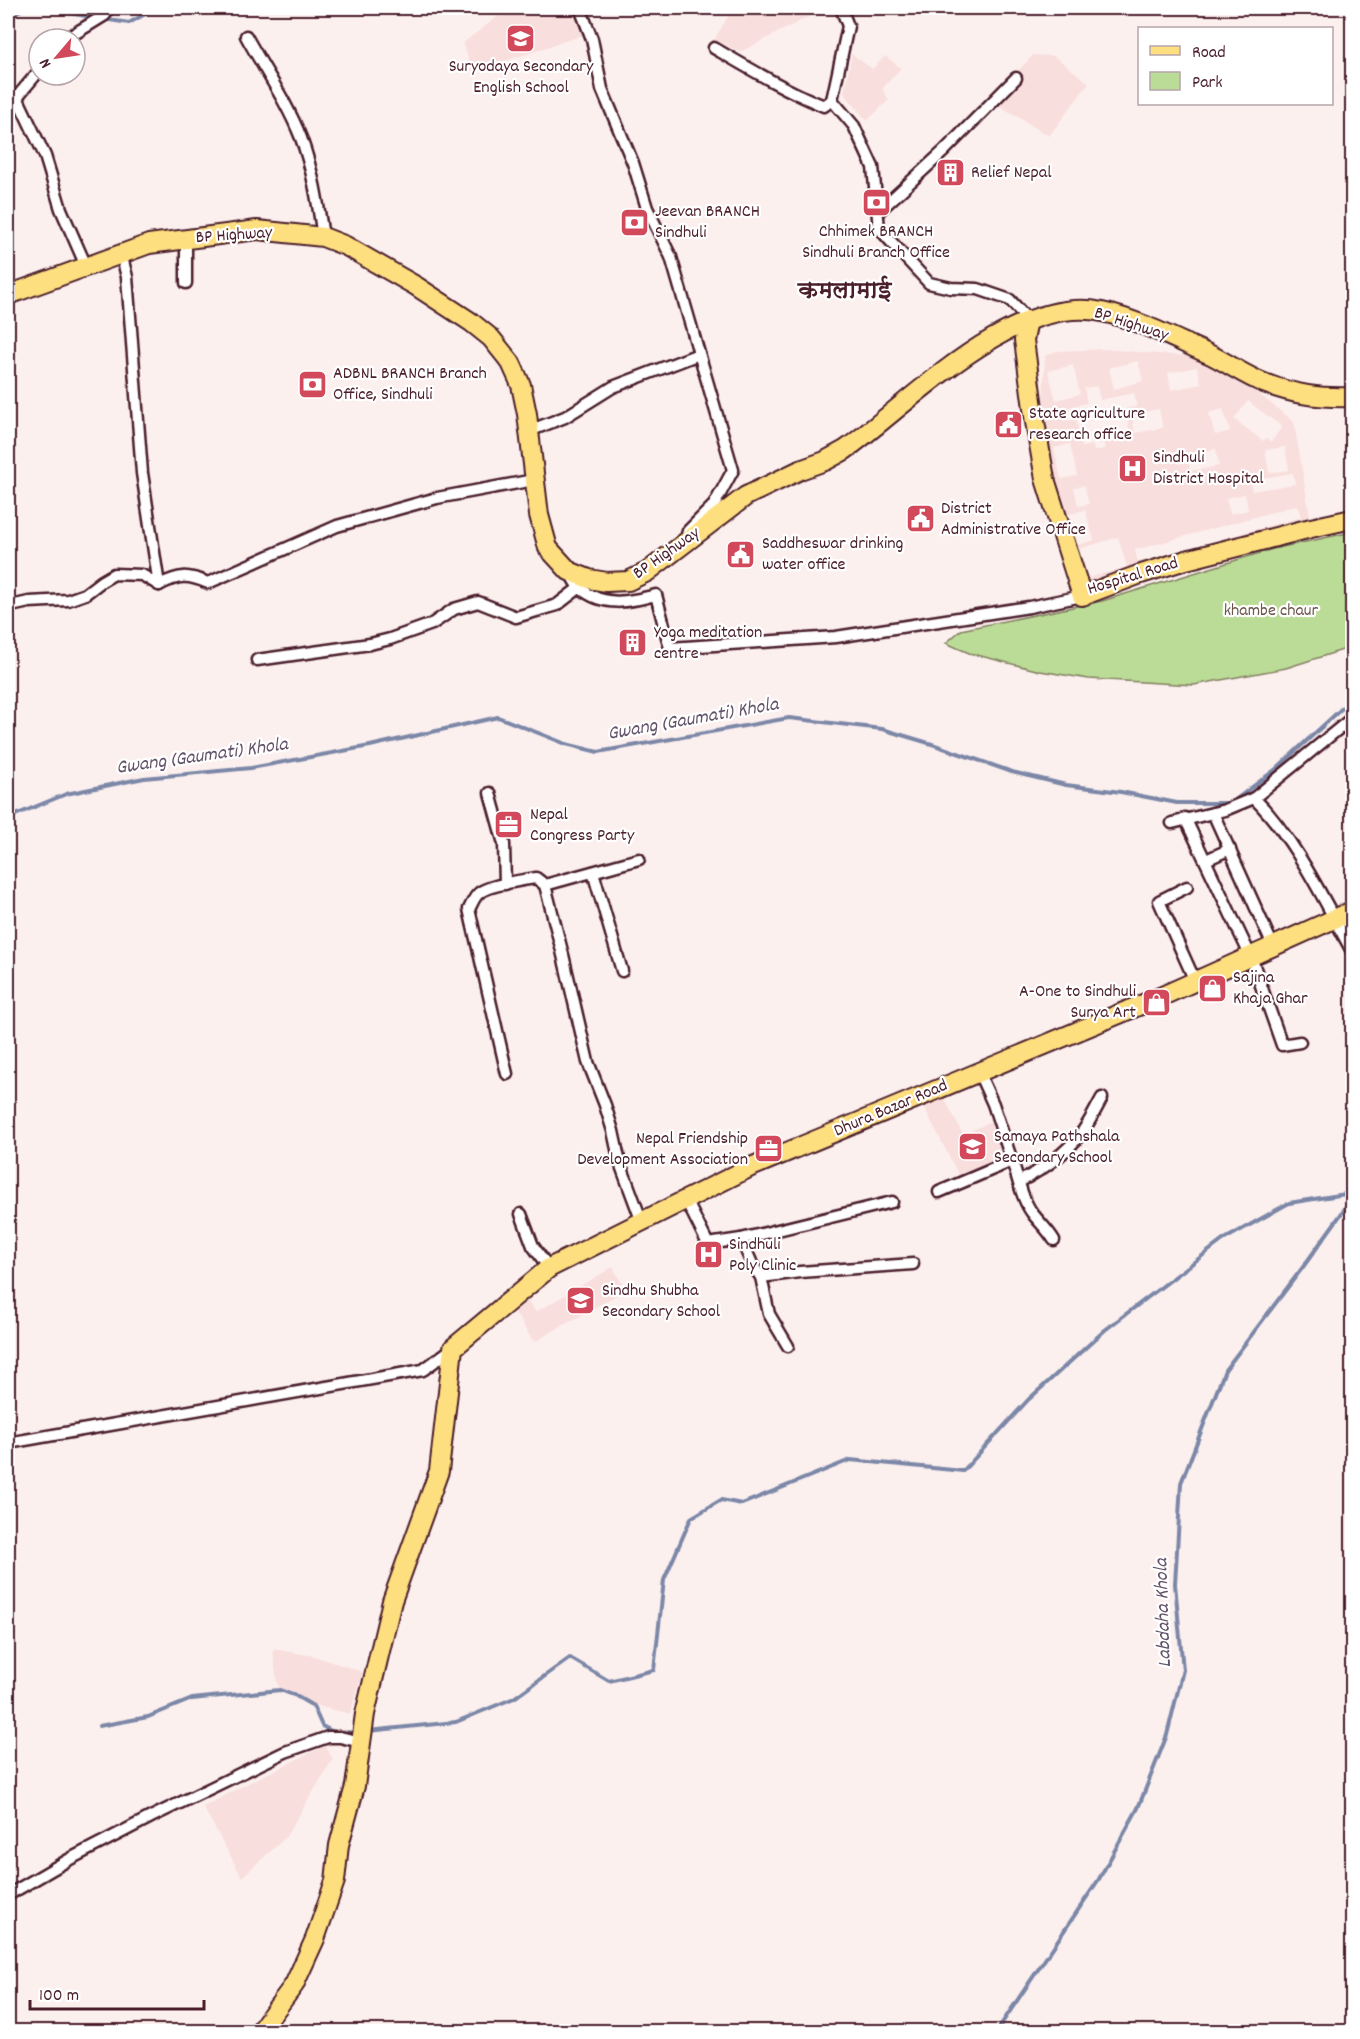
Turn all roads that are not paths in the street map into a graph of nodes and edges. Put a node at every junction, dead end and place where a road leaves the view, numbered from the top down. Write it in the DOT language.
graph roads {
  1 [pos="107,8"];
  2 [pos="580,8"];
  3 [pos="841,8"];
  4 [pos="86,27"];
  5 [pos="246,36"];
  6 [pos="714,48"];
  7 [pos="1016,78"];
  8 [pos="27,83"];
  9 [pos="12,98"];
  10 [pos="832,100"];
  11 [pos="879,212"];
  12 [pos="323,237"];
  13 [pos="186,240"];
  14 [pos="121,253"];
  15 [pos="86,266"];
  16 [pos="186,283"];
  17 [pos="8,296"];
  18 [pos="1028,320"];
  19 [pos="699,354"];
  20 [pos="1353,397"];
  21 [pos="529,431"];
  22 [pos="534,480"];
  23 [pos="1353,519"];
  24 [pos="686,541"];
  25 [pos="568,571"];
  26 [pos="159,585"];
  27 [pos="579,588"];
  28 [pos="1082,596"];
  29 [pos="8,609"];
  30 [pos="257,660"];
  31 [pos="1353,717"];
  32 [pos="490,793"];
  33 [pos="1254,798"];
  34 [pos="1213,813"];
  35 [pos="1185,818"];
  36 [pos="1172,823"];
  37 [pos="1230,849"];
  38 [pos="639,859"];
  39 [pos="1206,860"];
  40 [pos="593,872"];
  41 [pos="505,884"];
  42 [pos="545,885"];
  43 [pos="1187,887"];
  44 [pos="1353,911"];
  45 [pos="1335,919"];
  46 [pos="1273,946"];
  47 [pos="1353,951"];
  48 [pos="1251,957"];
  49 [pos="622,970"];
  50 [pos="1195,981"];
  51 [pos="1300,1042"];
  52 [pos="979,1073"];
  53 [pos="507,1074"];
  54 [pos="1102,1098"];
  55 [pos="1012,1161"];
  56 [pos="1019,1182"];
  57 [pos="939,1192"];
  58 [pos="686,1200"];
  59 [pos="892,1202"];
  60 [pos="521,1214"];
  61 [pos="642,1222"];
  62 [pos="741,1239"];
  63 [pos="1054,1240"];
  64 [pos="913,1264"];
  65 [pos="549,1268"];
  66 [pos="761,1277"];
  67 [pos="788,1346"];
  68 [pos="453,1348"];
  69 [pos="8,1443"];
  70 [pos="361,1742"];
  71 [pos="8,1895"];
  72 [pos="259,2031"];
  1 -- 4 [label="street"];
  2 -- 19 [label="street"];
  3 -- 10 [label="street"];
  5 -- 12 [label="street"];
  6 -- 10 [label="street"];
  7 -- 11 [label="street"];
  8 -- 9 [label="street"];
  9 -- 15 [label="street"];
  10 -- 11 [label="street"];
  11 -- 18 [label="street"];
  12 -- 13 [label="main road, BP Highway"];
  12 -- 21 [label="main road, BP Highway"];
  13 -- 14 [label="main road, BP Highway"];
  13 -- 16 [label="street"];
  14 -- 15 [label="main road, BP Highway"];
  14 -- 26 [label="street"];
  15 -- 17 [label="main road, BP Highway"];
  18 -- 20 [label="main road, BP Highway"];
  18 -- 24 [label="main road, BP Highway"];
  18 -- 28 [label="main road, Hospital Road"];
  19 -- 21 [label="street"];
  19 -- 24 [label="street"];
  21 -- 22 [label="main road, BP Highway"];
  22 -- 25 [label="main road, BP Highway"];
  22 -- 26 [label="street"];
  23 -- 28 [label="main road, Hospital Road"];
  24 -- 25 [label="main road, BP Highway"];
  25 -- 27 [label="street"];
  26 -- 29 [label="street"];
  27 -- 28 [label="street"];
  27 -- 30 [label="street"];
  31 -- 33 [label="street"];
  32 -- 41 [label="street"];
  33 -- 34 [label="street"];
  33 -- 45 [label="street"];
  34 -- 35 [label="street"];
  34 -- 37 [label="street"];
  35 -- 36 [label="street"];
  35 -- 39 [label="street"];
  37 -- 39 [label="street"];
  37 -- 46 [label="street"];
  38 -- 40 [label="street"];
  39 -- 48 [label="street"];
  40 -- 42 [label="street"];
  40 -- 49 [label="street"];
  41 -- 42 [label="street"];
  41 -- 53 [label="street"];
  42 -- 61 [label="street"];
  43 -- 50 [label="street"];
  44 -- 45 [label="main road, Dhura Bazar Road"];
  45 -- 46 [label="main road, Dhura Bazar Road"];
  45 -- 47 [label="street"];
  46 -- 48 [label="main road, Dhura Bazar Road"];
  48 -- 50 [label="main road, Dhura Bazar Road"];
  48 -- 51 [label="street"];
  50 -- 52 [label="main road, Dhura Bazar Road"];
  52 -- 55 [label="street"];
  52 -- 58 [label="main road, Dhura Bazar Road"];
  54 -- 56 [label="street"];
  55 -- 56 [label="street"];
  55 -- 57 [label="street"];
  56 -- 63 [label="street"];
  58 -- 61 [label="main road, Dhura Bazar Road"];
  58 -- 62 [label="street"];
  59 -- 62 [label="street"];
  60 -- 65 [label="street"];
  61 -- 65 [label="main road, Dhura Bazar Road"];
  62 -- 66 [label="street"];
  64 -- 66 [label="street"];
  65 -- 68 [label="main road, Dhura Bazar Road"];
  66 -- 67 [label="street"];
  68 -- 69 [label="street"];
  68 -- 70 [label="main road"];
  70 -- 71 [label="street"];
  70 -- 72 [label="main road"];
}
